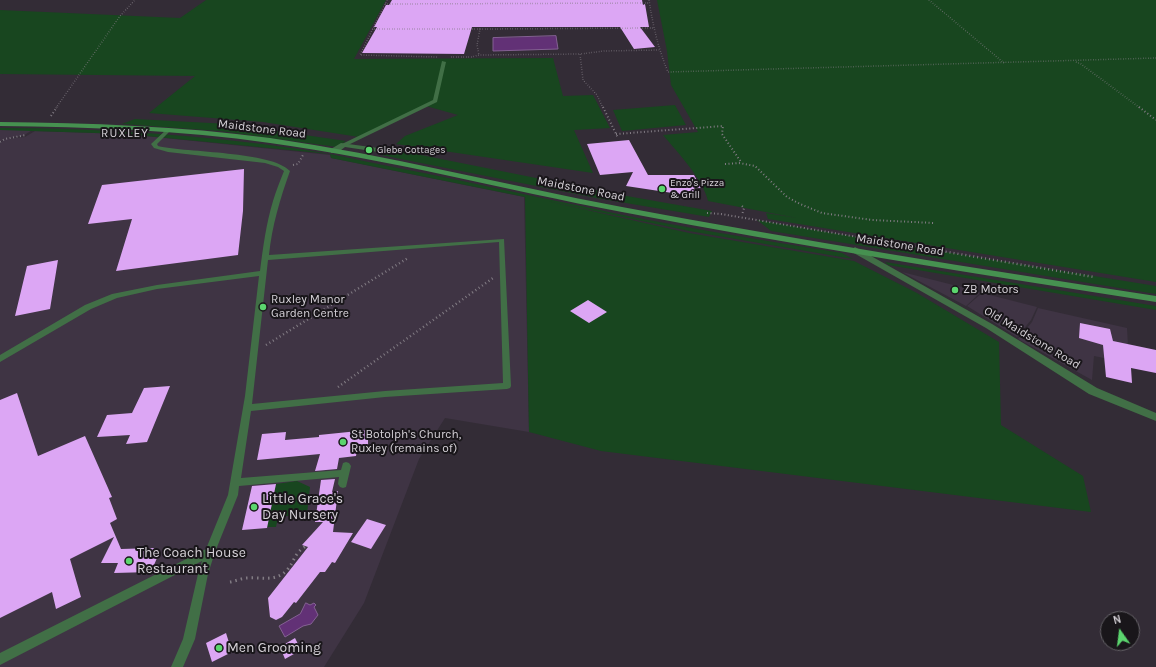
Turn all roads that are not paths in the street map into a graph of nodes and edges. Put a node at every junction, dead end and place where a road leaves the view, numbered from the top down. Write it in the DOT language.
graph roads {
  1 [pos="443,60"];
  2 [pos="0,124"];
  3 [pos="167,131"];
  4 [pos="344,145"];
  5 [pos="334,151"];
  6 [pos="385,152"];
  7 [pos="855,250"];
  8 [pos="264,258"];
  9 [pos="263,273"];
  10 [pos="1156,299"];
  11 [pos="0,359"];
  12 [pos="247,408"];
  13 [pos="1156,417"];
  14 [pos="236,482"];
  15 [pos="343,484"];
  16 [pos="210,552"];
  17 [pos="0,659"];
  18 [pos="177,667"];
  1 -- 4 [label="lane"];
  2 -- 3 [label="main road, Maidstone Road"];
  3 -- 5 [label="main road, Maidstone Road"];
  3 -- 8 [label="lane"];
  4 -- 5 [label="street"];
  4 -- 6 [label="street"];
  5 -- 7 [label="main road, Maidstone Road"];
  7 -- 10 [label="main road, Maidstone Road"];
  7 -- 13 [label="street, Old Maidstone Road"];
  8 -- 9 [label="lane"];
  8 -- 12 [label="lane"];
  9 -- 11 [label="lane"];
  9 -- 12 [label="lane"];
  12 -- 14 [label="lane"];
  14 -- 15 [label="lane"];
  14 -- 16 [label="lane"];
  16 -- 17 [label="lane"];
  16 -- 18 [label="lane"];
}
